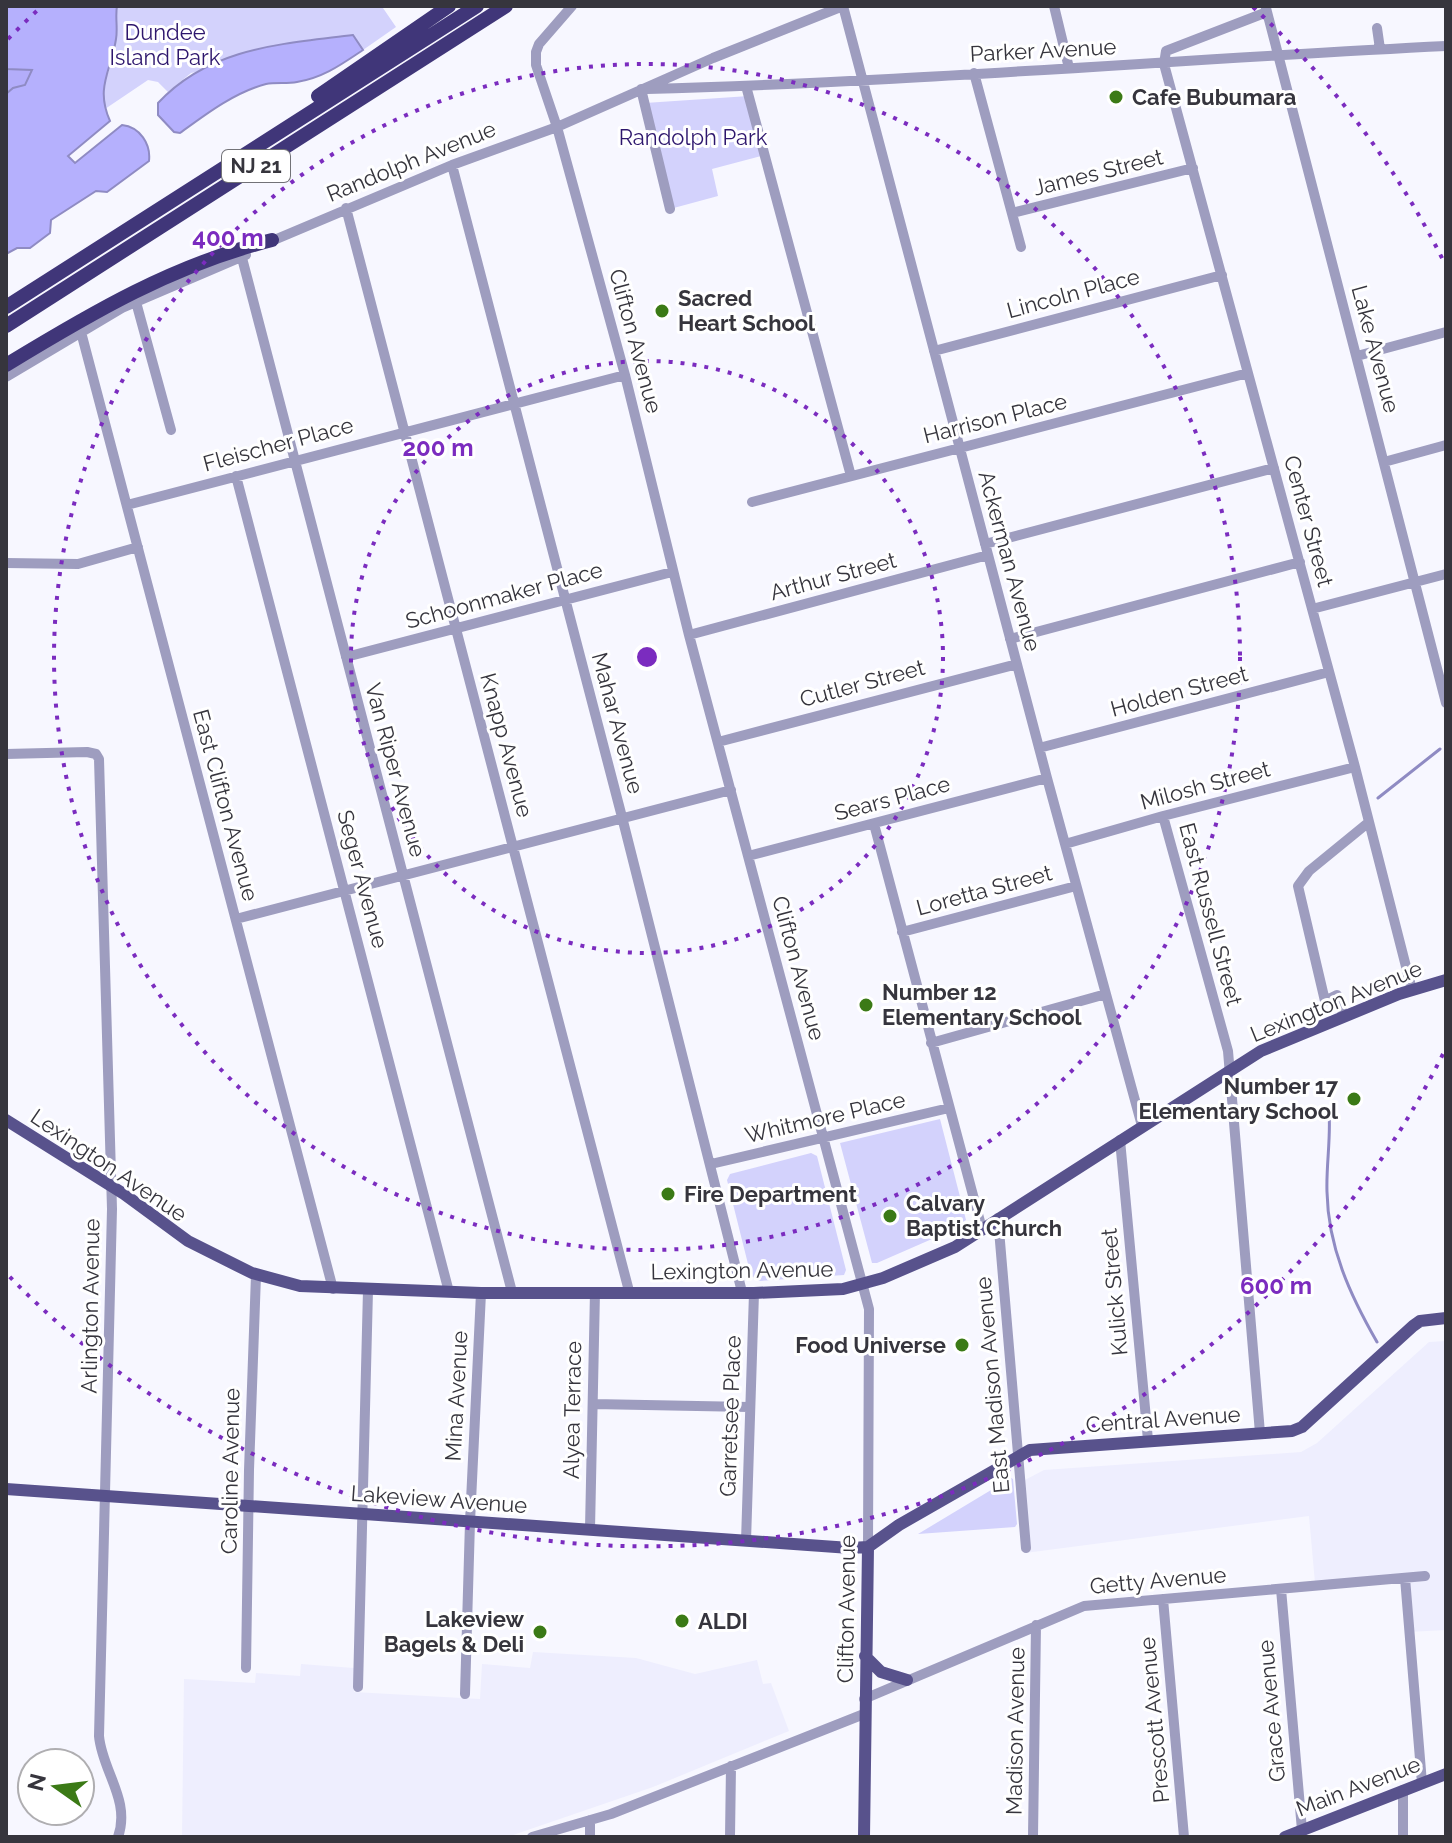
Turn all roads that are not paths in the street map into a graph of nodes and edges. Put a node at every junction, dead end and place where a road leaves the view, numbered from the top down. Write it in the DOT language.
graph roads {
  1 [pos="449,6"];
  2 [pos="477,6"];
  3 [pos="506,6"];
  4 [pos="572,6"];
  5 [pos="843,6"];
  6 [pos="1054,6"];
  7 [pos="1266,9"];
  8 [pos="1377,28"];
  9 [pos="1446,46"];
  10 [pos="1380,49"];
  11 [pos="1278,55"];
  12 [pos="1164,64"];
  13 [pos="1069,68"];
  14 [pos="974,73"];
  15 [pos="862,79"];
  16 [pos="746,86"];
  17 [pos="641,89"];
  18 [pos="557,127"];
  19 [pos="452,165"];
  20 [pos="1193,168"];
  21 [pos="187,191"];
  22 [pos="346,208"];
  23 [pos="670,209"];
  24 [pos="1012,213"];
  25 [pos="272,240"];
  26 [pos="1021,247"];
  27 [pos="242,258"];
  28 [pos="1222,275"];
  29 [pos="136,302"];
  30 [pos="6,307"];
  31 [pos="6,326"];
  32 [pos="81,332"];
  33 [pos="1446,332"];
  34 [pos="934,351"];
  35 [pos="1357,356"];
  36 [pos="6,365"];
  37 [pos="1248,373"];
  38 [pos="625,375"];
  39 [pos="6,377"];
  40 [pos="514,403"];
  41 [pos="171,430"];
  42 [pos="403,432"];
  43 [pos="1446,445"];
  44 [pos="960,449"];
  45 [pos="295,460"];
  46 [pos="1384,462"];
  47 [pos="1274,468"];
  48 [pos="236,476"];
  49 [pos="851,476"];
  50 [pos="752,502"];
  51 [pos="127,505"];
  52 [pos="138,547"];
  53 [pos="986,550"];
  54 [pos="1300,562"];
  55 [pos="6,563"];
  56 [pos="672,572"];
  57 [pos="1446,574"];
  58 [pos="1415,582"];
  59 [pos="564,600"];
  60 [pos="1312,609"];
  61 [pos="455,628"];
  62 [pos="689,635"];
  63 [pos="1010,639"];
  64 [pos="346,657"];
  65 [pos="1017,664"];
  66 [pos="1329,672"];
  67 [pos="1446,703"];
  68 [pos="718,742"];
  69 [pos="1039,748"];
  70 [pos="6,754"];
  71 [pos="1355,767"];
  72 [pos="1047,778"];
  73 [pos="731,790"];
  74 [pos="1163,816"];
  75 [pos="622,817"];
  76 [pos="1369,822"];
  77 [pos="874,824"];
  78 [pos="1065,844"];
  79 [pos="513,846"];
  80 [pos="748,856"];
  81 [pos="404,875"];
  82 [pos="1076,886"];
  83 [pos="346,891"];
  84 [pos="236,919"];
  85 [pos="902,932"];
  86 [pos="1446,980"];
  87 [pos="1412,990"];
  88 [pos="1106,994"];
  89 [pos="1344,1017"];
  90 [pos="931,1043"];
  91 [pos="1230,1069"];
  92 [pos="949,1108"];
  93 [pos="6,1120"];
  94 [pos="1142,1126"];
  95 [pos="824,1138"];
  96 [pos="1120,1140"];
  97 [pos="711,1164"];
  98 [pos="111,1186"];
  99 [pos="998,1218"];
  100 [pos="982,1229"];
  101 [pos="256,1275"];
  102 [pos="862,1285"];
  103 [pos="333,1289"];
  104 [pos="368,1290"];
  105 [pos="629,1291"];
  106 [pos="449,1292"];
  107 [pos="512,1292"];
  108 [pos="595,1292"];
  109 [pos="748,1292"];
  110 [pos="481,1293"];
  111 [pos="1446,1318"];
  112 [pos="593,1404"];
  113 [pos="749,1407"];
  114 [pos="1260,1433"];
  115 [pos="1148,1440"];
  116 [pos="1018,1456"];
  117 [pos="6,1489"];
  118 [pos="105,1496"];
  119 [pos="249,1506"];
  120 [pos="362,1514"];
  121 [pos="470,1522"];
  122 [pos="590,1529"];
  123 [pos="746,1541"];
  124 [pos="868,1547"];
  125 [pos="1026,1548"];
  126 [pos="1425,1576"];
  127 [pos="1405,1578"];
  128 [pos="1281,1589"];
  129 [pos="1163,1599"];
  130 [pos="1036,1625"];
  131 [pos="865,1656"];
  132 [pos="246,1668"];
  133 [pos="907,1680"];
  134 [pos="358,1687"];
  135 [pos="465,1694"];
  136 [pos="864,1699"];
  137 [pos="864,1714"];
  138 [pos="731,1766"];
  139 [pos="1446,1774"];
  140 [pos="1422,1783"];
  141 [pos="1403,1790"];
  142 [pos="590,1820"];
  143 [pos="1302,1830"];
  144 [pos="118,1837"];
  145 [pos="532,1837"];
  146 [pos="590,1837"];
  147 [pos="730,1837"];
  148 [pos="864,1837"];
  149 [pos="1033,1837"];
  150 [pos="1184,1837"];
  151 [pos="1285,1837"];
  152 [pos="1403,1837"];
  1 -- 21 [label="highway"];
  2 -- 21 [label="highway, NJ 21"];
  3 -- 31 [label="highway, NJ 21"];
  4 -- 18 [label="street, Clifton Avenue"];
  5 -- 15 [label="street, Ackerman Avenue"];
  5 -- 17 [label="street, Randolph Avenue"];
  6 -- 13 [label="street"];
  7 -- 11 [label="street, Lake Avenue"];
  7 -- 12 [label="street"];
  8 -- 10 [label="street"];
  9 -- 10 [label="street, Parker Avenue"];
  10 -- 11 [label="street, Parker Avenue"];
  11 -- 12 [label="street, Parker Avenue"];
  11 -- 35 [label="street, Lake Avenue"];
  12 -- 13 [label="street, Parker Avenue"];
  12 -- 20 [label="street, Center Street"];
  13 -- 14 [label="street, Parker Avenue"];
  14 -- 15 [label="street, Parker Avenue"];
  14 -- 24 [label="street"];
  15 -- 16 [label="street, Parker Avenue"];
  15 -- 34 [label="street, Ackerman Avenue"];
  16 -- 17 [label="street, Parker Avenue"];
  16 -- 49 [label="street"];
  17 -- 18 [label="street, Randolph Avenue"];
  17 -- 23 [label="street"];
  18 -- 19 [label="street, Randolph Avenue"];
  18 -- 38 [label="street, Clifton Avenue"];
  19 -- 22 [label="street, Randolph Avenue"];
  19 -- 40 [label="street, Mahar Avenue"];
  20 -- 24 [label="street, James Street"];
  20 -- 28 [label="street, Center Street"];
  21 -- 30 [label="highway, NJ 21"];
  22 -- 25 [label="street, Randolph Avenue"];
  22 -- 42 [label="street, Knapp Avenue"];
  24 -- 26 [label="street"];
  25 -- 27 [label="street, Randolph Avenue"];
  25 -- 36 [label="highway"];
  27 -- 29 [label="street, Randolph Avenue"];
  27 -- 45 [label="street, Van Riper Avenue"];
  28 -- 34 [label="street, Lincoln Place"];
  28 -- 37 [label="street, Center Street"];
  29 -- 32 [label="street, Randolph Avenue"];
  29 -- 41 [label="street"];
  32 -- 39 [label="street, Randolph Avenue"];
  32 -- 51 [label="street, East Clifton Avenue"];
  33 -- 35 [label="street"];
  34 -- 44 [label="street, Ackerman Avenue"];
  35 -- 46 [label="street, Lake Avenue"];
  37 -- 44 [label="street, Harrison Place"];
  37 -- 47 [label="street, Center Street"];
  38 -- 40 [label="street, Fleischer Place"];
  38 -- 56 [label="street, Clifton Avenue"];
  40 -- 42 [label="street, Fleischer Place"];
  40 -- 59 [label="street, Mahar Avenue"];
  42 -- 45 [label="street, Fleischer Place"];
  42 -- 61 [label="street, Knapp Avenue"];
  43 -- 46 [label="street"];
  44 -- 49 [label="street, Harrison Place"];
  44 -- 53 [label="street, Ackerman Avenue"];
  45 -- 48 [label="street, Fleischer Place"];
  45 -- 64 [label="street, Van Riper Avenue"];
  46 -- 58 [label="street, Lake Avenue"];
  47 -- 53 [label="street, Arthur Street"];
  47 -- 54 [label="street, Center Street"];
  48 -- 51 [label="street, Fleischer Place"];
  48 -- 83 [label="street, Seger Avenue"];
  49 -- 50 [label="street, Harrison Place"];
  51 -- 52 [label="street, East Clifton Avenue"];
  52 -- 55 [label="street"];
  52 -- 84 [label="street, East Clifton Avenue"];
  53 -- 62 [label="street, Arthur Street"];
  53 -- 63 [label="street, Ackerman Avenue"];
  54 -- 60 [label="street, Center Street"];
  54 -- 63 [label="street"];
  56 -- 59 [label="street, Schoonmaker Place"];
  56 -- 62 [label="street, Clifton Avenue"];
  57 -- 58 [label="street"];
  58 -- 60 [label="street"];
  58 -- 67 [label="street, Lake Avenue"];
  59 -- 61 [label="street, Schoonmaker Place"];
  59 -- 75 [label="street, Mahar Avenue"];
  60 -- 66 [label="street, Center Street"];
  61 -- 64 [label="street, Schoonmaker Place"];
  61 -- 79 [label="street, Knapp Avenue"];
  62 -- 68 [label="street, Clifton Avenue"];
  63 -- 65 [label="street, Ackerman Avenue"];
  64 -- 81 [label="street, Van Riper Avenue"];
  65 -- 68 [label="street, Cutler Street"];
  65 -- 69 [label="street, Ackerman Avenue"];
  66 -- 69 [label="street, Holden Street"];
  66 -- 71 [label="street, Center Street"];
  68 -- 73 [label="street, Clifton Avenue"];
  69 -- 72 [label="street, Ackerman Avenue"];
  70 -- 98 [label="street, Arlington Avenue"];
  71 -- 74 [label="street, Milosh Street"];
  71 -- 76 [label="street, Center Street"];
  72 -- 77 [label="street, Sears Place"];
  72 -- 78 [label="street, Ackerman Avenue"];
  73 -- 75 [label="street"];
  73 -- 80 [label="street, Clifton Avenue"];
  74 -- 78 [label="street, Milosh Street"];
  74 -- 91 [label="street, East Russell Street"];
  75 -- 79 [label="street"];
  75 -- 97 [label="street, Mahar Avenue"];
  76 -- 87 [label="street, Center Street"];
  76 -- 89 [label="street"];
  77 -- 80 [label="street, Sears Place"];
  77 -- 85 [label="street"];
  78 -- 82 [label="street, Ackerman Avenue"];
  79 -- 81 [label="street"];
  79 -- 105 [label="street, Knapp Avenue"];
  80 -- 95 [label="street, Clifton Avenue"];
  81 -- 83 [label="street"];
  81 -- 107 [label="street, Van Riper Avenue"];
  82 -- 85 [label="street, Loretta Street"];
  82 -- 88 [label="street, Ackerman Avenue"];
  83 -- 84 [label="street"];
  83 -- 106 [label="street, Seger Avenue"];
  84 -- 103 [label="street, East Clifton Avenue"];
  85 -- 90 [label="street"];
  86 -- 87 [label="main road, Lexington Avenue"];
  87 -- 89 [label="main road, Lexington Avenue"];
  88 -- 90 [label="street"];
  88 -- 94 [label="street, Ackerman Avenue"];
  89 -- 91 [label="main road, Lexington Avenue"];
  90 -- 92 [label="street"];
  91 -- 94 [label="main road, Lexington Avenue"];
  91 -- 114 [label="street, East Russell Street"];
  92 -- 95 [label="street, Whitmore Place"];
  92 -- 100 [label="street"];
  93 -- 98 [label="main road, Lexington Avenue"];
  94 -- 96 [label="main road, Lexington Avenue"];
  95 -- 97 [label="street, Whitmore Place"];
  95 -- 102 [label="street, Clifton Avenue"];
  96 -- 99 [label="main road, Lexington Avenue"];
  96 -- 115 [label="street, Kulick Street"];
  97 -- 109 [label="street, Mahar Avenue"];
  98 -- 101 [label="main road, Lexington Avenue"];
  98 -- 118 [label="street, Arlington Avenue"];
  99 -- 100 [label="main road, Lexington Avenue"];
  99 -- 116 [label="street, East Madison Avenue"];
  100 -- 102 [label="main road, Lexington Avenue"];
  101 -- 103 [label="main road, Lexington Avenue"];
  101 -- 119 [label="street, Caroline Avenue"];
  102 -- 109 [label="main road, Lexington Avenue"];
  102 -- 124 [label="street, Clifton Avenue"];
  103 -- 104 [label="main road, Lexington Avenue"];
  104 -- 106 [label="main road, Lexington Avenue"];
  104 -- 120 [label="street"];
  105 -- 108 [label="main road, Lexington Avenue"];
  105 -- 109 [label="main road, Lexington Avenue"];
  106 -- 110 [label="main road, Lexington Avenue"];
  107 -- 108 [label="main road, Lexington Avenue"];
  107 -- 110 [label="main road, Lexington Avenue"];
  108 -- 112 [label="street, Alyea Terrace"];
  109 -- 113 [label="street, Garretsee Place"];
  110 -- 121 [label="street, Mina Avenue"];
  111 -- 114 [label="main road, Central Avenue"];
  112 -- 113 [label="street"];
  112 -- 122 [label="street, Alyea Terrace"];
  113 -- 123 [label="street, Garretsee Place"];
  114 -- 115 [label="main road, Central Avenue"];
  115 -- 116 [label="main road, Central Avenue"];
  116 -- 124 [label="main road, Central Avenue"];
  116 -- 125 [label="street, East Madison Avenue"];
  117 -- 118 [label="main road, Lakeview Avenue"];
  118 -- 119 [label="main road, Lakeview Avenue"];
  118 -- 144 [label="street, Arlington Avenue"];
  119 -- 120 [label="main road, Lakeview Avenue"];
  119 -- 132 [label="street, Caroline Avenue"];
  120 -- 121 [label="main road, Lakeview Avenue"];
  120 -- 134 [label="street"];
  121 -- 122 [label="main road, Lakeview Avenue"];
  121 -- 135 [label="street, Mina Avenue"];
  122 -- 123 [label="main road, Lakeview Avenue"];
  123 -- 124 [label="main road, Lakeview Avenue"];
  124 -- 131 [label="main road, Clifton Avenue"];
  126 -- 127 [label="street, Getty Avenue"];
  127 -- 128 [label="street, Getty Avenue"];
  127 -- 140 [label="street"];
  128 -- 129 [label="street, Getty Avenue"];
  128 -- 143 [label="street, Grace Avenue"];
  129 -- 130 [label="street, Getty Avenue"];
  129 -- 150 [label="street, Prescott Avenue"];
  130 -- 133 [label="street, Getty Avenue"];
  130 -- 149 [label="street, Madison Avenue"];
  131 -- 133 [label="main road"];
  131 -- 136 [label="main road, Clifton Avenue"];
  133 -- 136 [label="street, Getty Avenue"];
  136 -- 137 [label="main road, Clifton Avenue"];
  137 -- 138 [label="street"];
  137 -- 148 [label="main road, Clifton Avenue"];
  138 -- 142 [label="street"];
  138 -- 147 [label="street"];
  139 -- 140 [label="main road, Main Avenue"];
  140 -- 141 [label="main road, Main Avenue"];
  141 -- 143 [label="main road, Main Avenue"];
  141 -- 152 [label="street"];
  142 -- 145 [label="street"];
  142 -- 146 [label="street"];
  143 -- 151 [label="main road, Main Avenue"];
}
